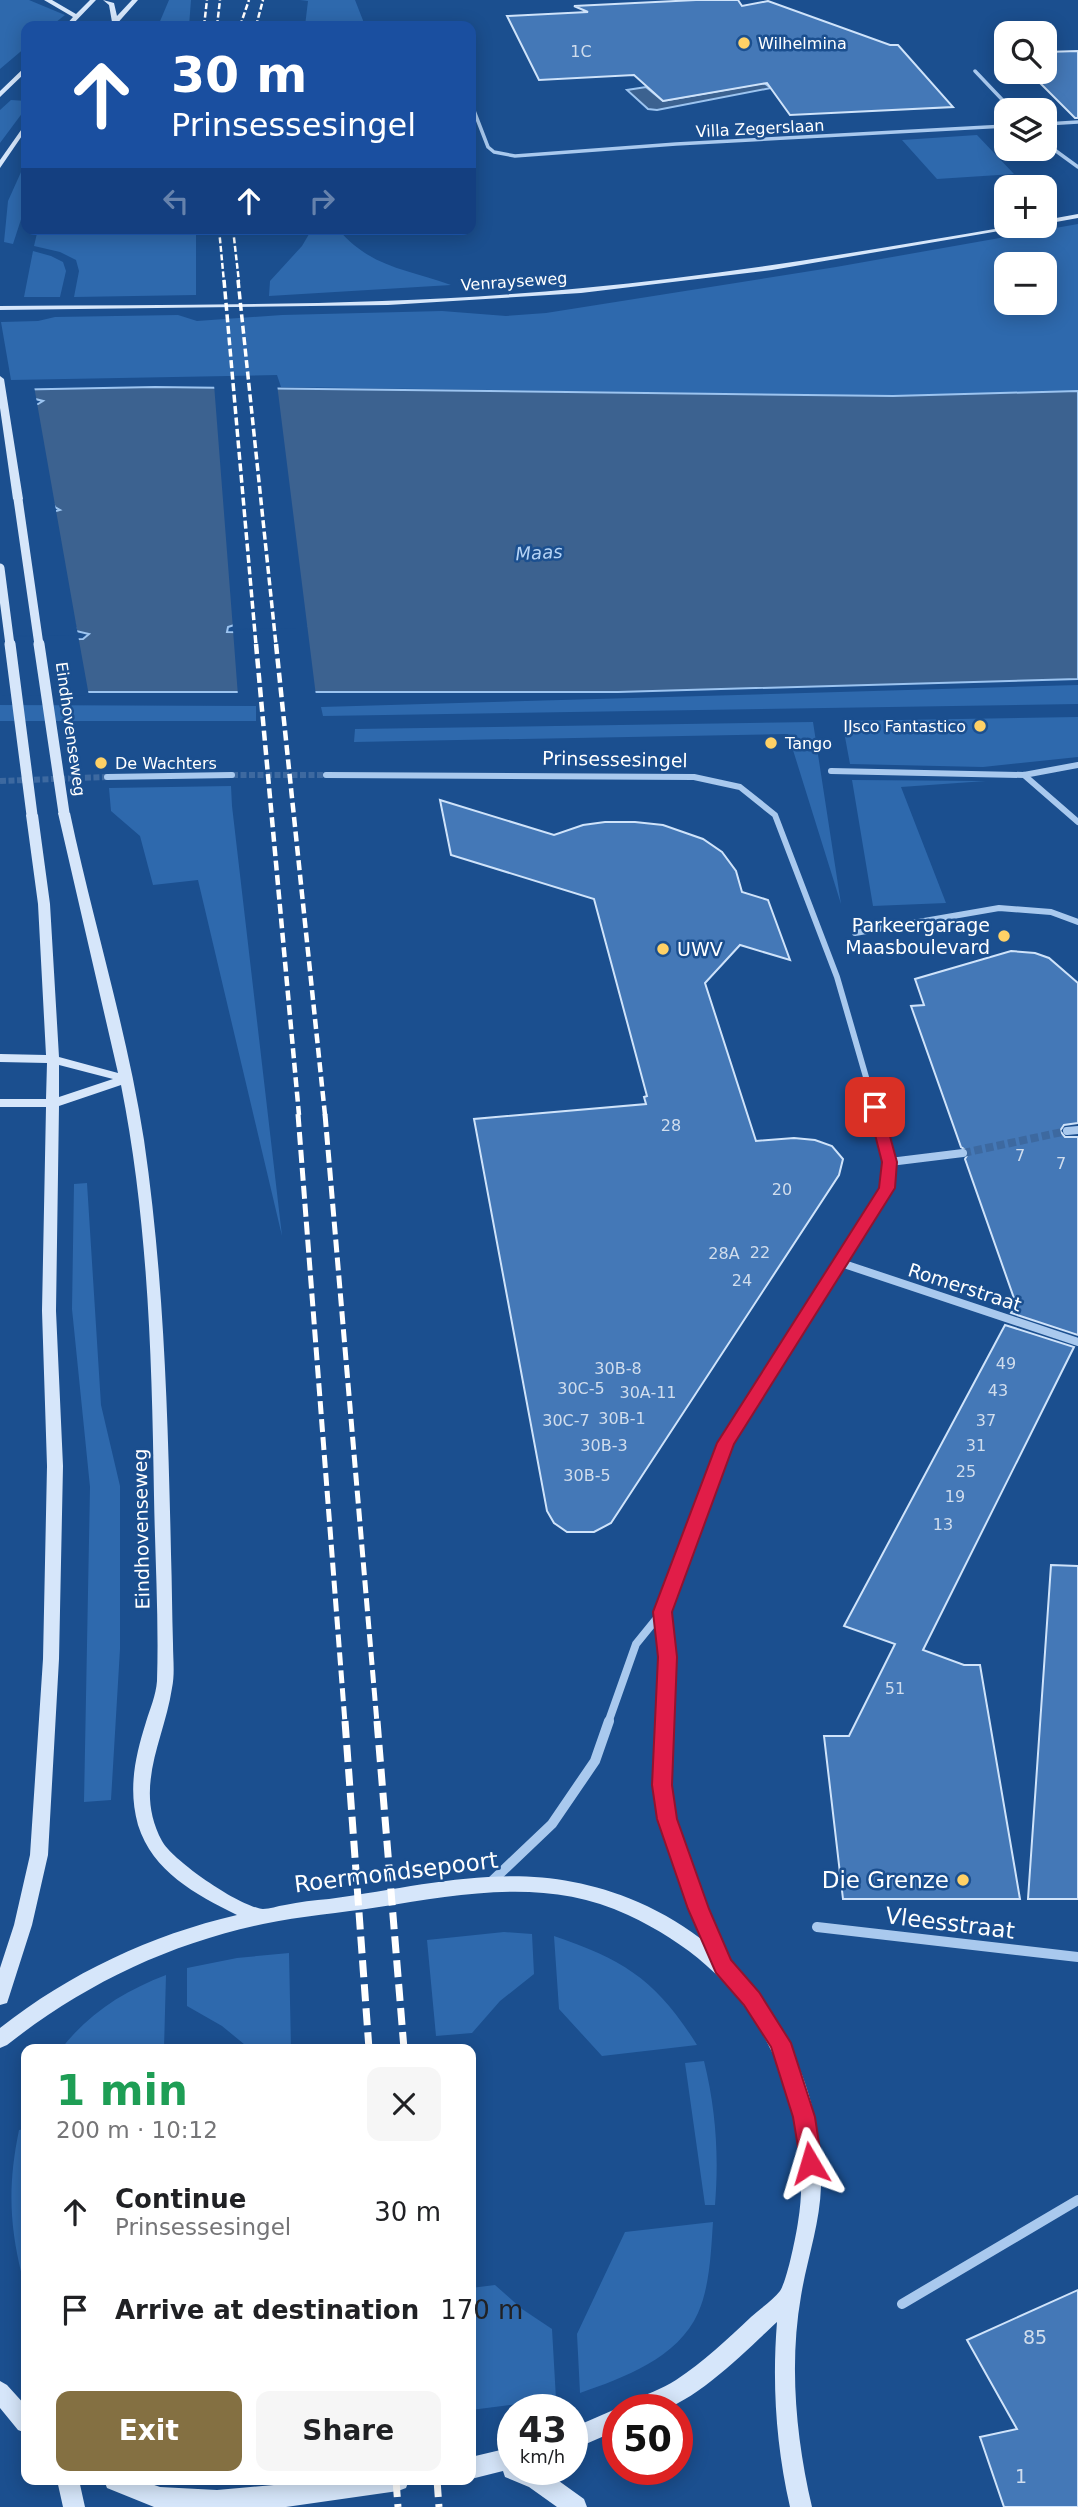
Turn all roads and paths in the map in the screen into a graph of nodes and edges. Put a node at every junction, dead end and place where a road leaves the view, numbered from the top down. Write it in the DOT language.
graph roads {
  1 [pos="47,0"];
  2 [pos="93,0"];
  3 [pos="106,0"];
  4 [pos="135,0"];
  5 [pos="78,17"];
  6 [pos="74,21"];
  7 [pos="114,21"];
  8 [pos="117,21"];
  9 [pos="975,71"];
  10 [pos="21,73"];
  11 [pos="0,95"];
  12 [pos="1001,98"];
  13 [pos="476,116"];
  14 [pos="1078,122"];
  15 [pos="1057,123"];
  16 [pos="994,127"];
  17 [pos="21,133"];
  18 [pos="1057,152"];
  19 [pos="0,166"];
  20 [pos="1078,167"];
  21 [pos="1078,216"];
  22 [pos="1057,220"];
  23 [pos="994,231"];
  24 [pos="0,308"];
  25 [pos="0,379"];
  26 [pos="0,568"];
  27 [pos="1078,765"];
  28 [pos="831,771"];
  29 [pos="232,775"];
  30 [pos="326,775"];
  31 [pos="1024,775"];
  32 [pos="107,777"];
  33 [pos="1078,822"];
  34 [pos="1078,922"];
  35 [pos="855,933"];
  36 [pos="0,1058"];
  37 [pos="53,1059"];
  38 [pos="127,1079"];
  39 [pos="0,1103"];
  40 [pos="54,1103"];
  41 [pos="1078,1130"];
  42 [pos="1067,1131"];
  43 [pos="963,1153"];
  44 [pos="890,1162"];
  45 [pos="841,1263"];
  46 [pos="1078,1342"];
  47 [pos="662,1612"];
  48 [pos="489,1883"];
  49 [pos="260,1917"];
  50 [pos="817,1927"];
  51 [pos="1078,1957"];
  52 [pos="723,1966"];
  53 [pos="0,1997"];
  54 [pos="0,2039"];
  55 [pos="1078,2200"];
  56 [pos="791,2294"];
  57 [pos="902,2304"];
  58 [pos="0,2392"];
  59 [pos="670,2394"];
  60 [pos="21,2416"];
  61 [pos="497,2466"];
  62 [pos="476,2468"];
  63 [pos="69,2485"];
  64 [pos="128,2485"];
  65 [pos="369,2485"];
  66 [pos="545,2485"];
  67 [pos="74,2507"];
  68 [pos="240,2507"];
  69 [pos="576,2507"];
  70 [pos="801,2507"];
  1 -- 5 [label="main road"];
  2 -- 5 [label="main road"];
  3 -- 7 [label="main road"];
  4 -- 8 [label="main road"];
  5 -- 6 [label="main road"];
  9 -- 12 [label="street"];
  10 -- 11 [label="main road"];
  13 -- 16 [label="street, Villa Zegerslaan"];
  14 -- 15 [label="street"];
  17 -- 19 [label="main road"];
  18 -- 20 [label="street"];
  21 -- 22 [label="main road"];
  23 -- 24 [label="main road, Venrayseweg"];
  25 -- 38 [label="main road, Eindhovenseweg, bridge"];
  26 -- 37 [label="main road, bridge"];
  27 -- 31 [label="street"];
  28 -- 31 [label="street"];
  29 -- 32 [label="street"];
  30 -- 44 [label="street, Prinsessesingel"];
  31 -- 33 [label="street"];
  34 -- 35 [label="street"];
  36 -- 37 [label="main road"];
  37 -- 38 [label="main road"];
  37 -- 40 [label="main road"];
  38 -- 40 [label="main road"];
  38 -- 49 [label="main road, Eindhovenseweg"];
  39 -- 40 [label="main road"];
  40 -- 53 [label="main road"];
  41 -- 42 [label="street"];
  43 -- 44 [label="street"];
  44 -- 45 [label="street, Prinsessesingel"];
  45 -- 46 [label="street, Romerstraat"];
  45 -- 47 [label="street, Prinsessesingel"];
  47 -- 48 [label="street, Prinsessesingel"];
  47 -- 52 [label="street, Prinsessesingel"];
  48 -- 49 [label="main road, Roermondsepoort"];
  48 -- 52 [label="main road, Roermondsepoort"];
  49 -- 54 [label="main road, Roermondsepoort"];
  50 -- 51 [label="street, Vleesstraat"];
  52 -- 56 [label="main road, Roermondsepoort"];
  55 -- 57 [label="street"];
  56 -- 59 [label="main road"];
  56 -- 70 [label="main road, Roermondsepoort"];
  58 -- 60 [label="main road"];
  61 -- 62 [label="main road"];
  63 -- 67 [label="main road"];
  64 -- 68 [label="main road"];
  65 -- 68 [label="main road"];
  66 -- 69 [label="main road"];
}
